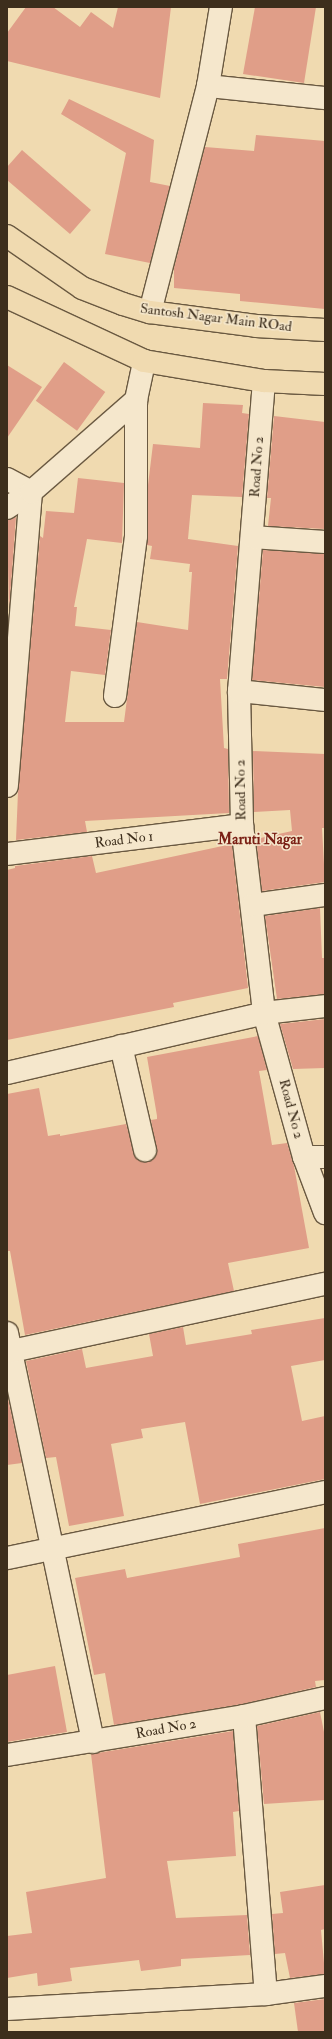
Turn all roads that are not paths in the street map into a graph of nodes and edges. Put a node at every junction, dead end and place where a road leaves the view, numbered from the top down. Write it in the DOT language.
graph roads {
  1 [pos="221,7"];
  2 [pos="208,86"];
  3 [pos="325,98"];
  4 [pos="7,236"];
  5 [pos="7,296"];
  6 [pos="150,312"];
  7 [pos="325,330"];
  8 [pos="144,361"];
  9 [pos="264,381"];
  10 [pos="325,384"];
  11 [pos="136,400"];
  12 [pos="7,479"];
  13 [pos="31,492"];
  14 [pos="7,508"];
  15 [pos="252,537"];
  16 [pos="325,542"];
  17 [pos="239,691"];
  18 [pos="115,696"];
  19 [pos="325,700"];
  20 [pos="7,786"];
  21 [pos="242,825"];
  22 [pos="7,854"];
  23 [pos="325,895"];
  24 [pos="253,905"];
  25 [pos="325,1006"];
  26 [pos="264,1013"];
  27 [pos="121,1046"];
  28 [pos="7,1073"];
  29 [pos="145,1150"];
  30 [pos="314,1157"];
  31 [pos="325,1213"];
  32 [pos="325,1284"];
  33 [pos="8,1345"];
  34 [pos="325,1492"];
  35 [pos="52,1550"];
  36 [pos="7,1558"];
  37 [pos="325,1698"];
  38 [pos="244,1716"];
  39 [pos="93,1742"];
  40 [pos="7,1755"];
  41 [pos="325,1986"];
  42 [pos="266,1994"];
  43 [pos="7,2009"];
  1 -- 2 [label="street"];
  2 -- 3 [label="street"];
  2 -- 6 [label="street"];
  4 -- 6 [label="main road, Santosh Nagar Main ROad"];
  5 -- 8 [label="main road"];
  6 -- 7 [label="main road, Santosh Nagar Main ROad"];
  8 -- 9 [label="main road"];
  8 -- 11 [label="street"];
  9 -- 10 [label="main road"];
  9 -- 15 [label="street, Road No 2"];
  11 -- 13 [label="street"];
  11 -- 18 [label="street"];
  12 -- 13 [label="street"];
  13 -- 14 [label="street"];
  13 -- 20 [label="street"];
  15 -- 16 [label="street"];
  15 -- 17 [label="street, Road No 2"];
  17 -- 19 [label="street"];
  17 -- 21 [label="street, Road No 2"];
  21 -- 22 [label="street, Road No 1"];
  21 -- 24 [label="street, Road No 2"];
  23 -- 24 [label="street"];
  24 -- 26 [label="street, Road No 2"];
  25 -- 26 [label="street"];
  26 -- 27 [label="street"];
  26 -- 30 [label="street, Road No 2"];
  27 -- 28 [label="street"];
  27 -- 29 [label="street"];
  30 -- 31 [label="street, Road No 2"];
  32 -- 33 [label="street"];
  33 -- 35 [label="street"];
  34 -- 35 [label="street"];
  35 -- 36 [label="street"];
  35 -- 39 [label="street"];
  37 -- 38 [label="street, Road No 2"];
  38 -- 39 [label="street, Road No 2"];
  38 -- 42 [label="street"];
  39 -- 40 [label="street, Road No 2"];
  41 -- 42 [label="street"];
  42 -- 43 [label="street"];
}
